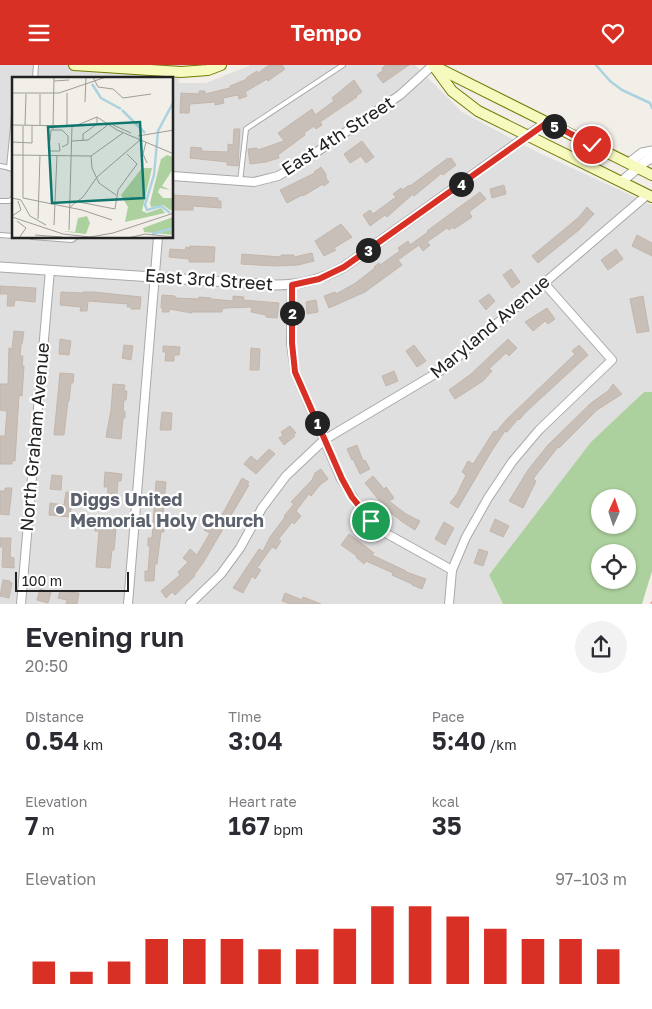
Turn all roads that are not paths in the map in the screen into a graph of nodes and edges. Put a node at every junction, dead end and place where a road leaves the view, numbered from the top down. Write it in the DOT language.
graph roads {
  1 [pos="74,65"];
  2 [pos="221,65"];
  3 [pos="343,65"];
  4 [pos="433,65"];
  5 [pos="131,67"];
  6 [pos="168,75"];
  7 [pos="548,122"];
  8 [pos="12,136"];
  9 [pos="528,136"];
  10 [pos="652,151"];
  11 [pos="652,159"];
  12 [pos="0,166"];
  13 [pos="633,166"];
  14 [pos="9,167"];
  15 [pos="12,169"];
  16 [pos="652,175"];
  17 [pos="174,176"];
  18 [pos="240,182"];
  19 [pos="621,182"];
  20 [pos="649,196"];
  21 [pos="59,239"];
  22 [pos="73,239"];
  23 [pos="158,239"];
  24 [pos="0,267"];
  25 [pos="50,270"];
  26 [pos="155,277"];
  27 [pos="544,283"];
  28 [pos="292,285"];
  29 [pos="324,439"];
  30 [pos="452,570"];
  31 [pos="21,604"];
  32 [pos="128,604"];
  33 [pos="190,604"];
  34 [pos="449,604"];
  1 -- 5 [label="main road"];
  2 -- 6 [label="main road"];
  3 -- 18 [label="lane"];
  4 -- 7 [label="main road"];
  4 -- 9 [label="main road"];
  4 -- 18 [label="street, East 4th Street"];
  5 -- 6 [label="main road"];
  7 -- 9 [label="street, East 3rd Street"];
  7 -- 13 [label="main road"];
  8 -- 14 [label="lane"];
  9 -- 19 [label="main road"];
  9 -- 28 [label="street, East 3rd Street"];
  10 -- 13 [label="street"];
  11 -- 13 [label="street"];
  12 -- 14 [label="lane"];
  13 -- 16 [label="main road"];
  13 -- 19 [label="street"];
  14 -- 15 [label="lane"];
  17 -- 18 [label="street, East 4th Street"];
  19 -- 20 [label="main road"];
  20 -- 27 [label="street, Maryland Avenue"];
  21 -- 22 [label="lane"];
  23 -- 26 [label="street"];
  24 -- 25 [label="street, East 3rd Street"];
  25 -- 26 [label="street, East 3rd Street"];
  25 -- 31 [label="street, North Graham Avenue"];
  26 -- 28 [label="street, East 3rd Street"];
  26 -- 32 [label="street"];
  27 -- 29 [label="street, Maryland Avenue"];
  27 -- 30 [label="street"];
  28 -- 29 [label="street"];
  29 -- 30 [label="street"];
  29 -- 33 [label="street, Maryland Avenue"];
  30 -- 34 [label="street"];
}
